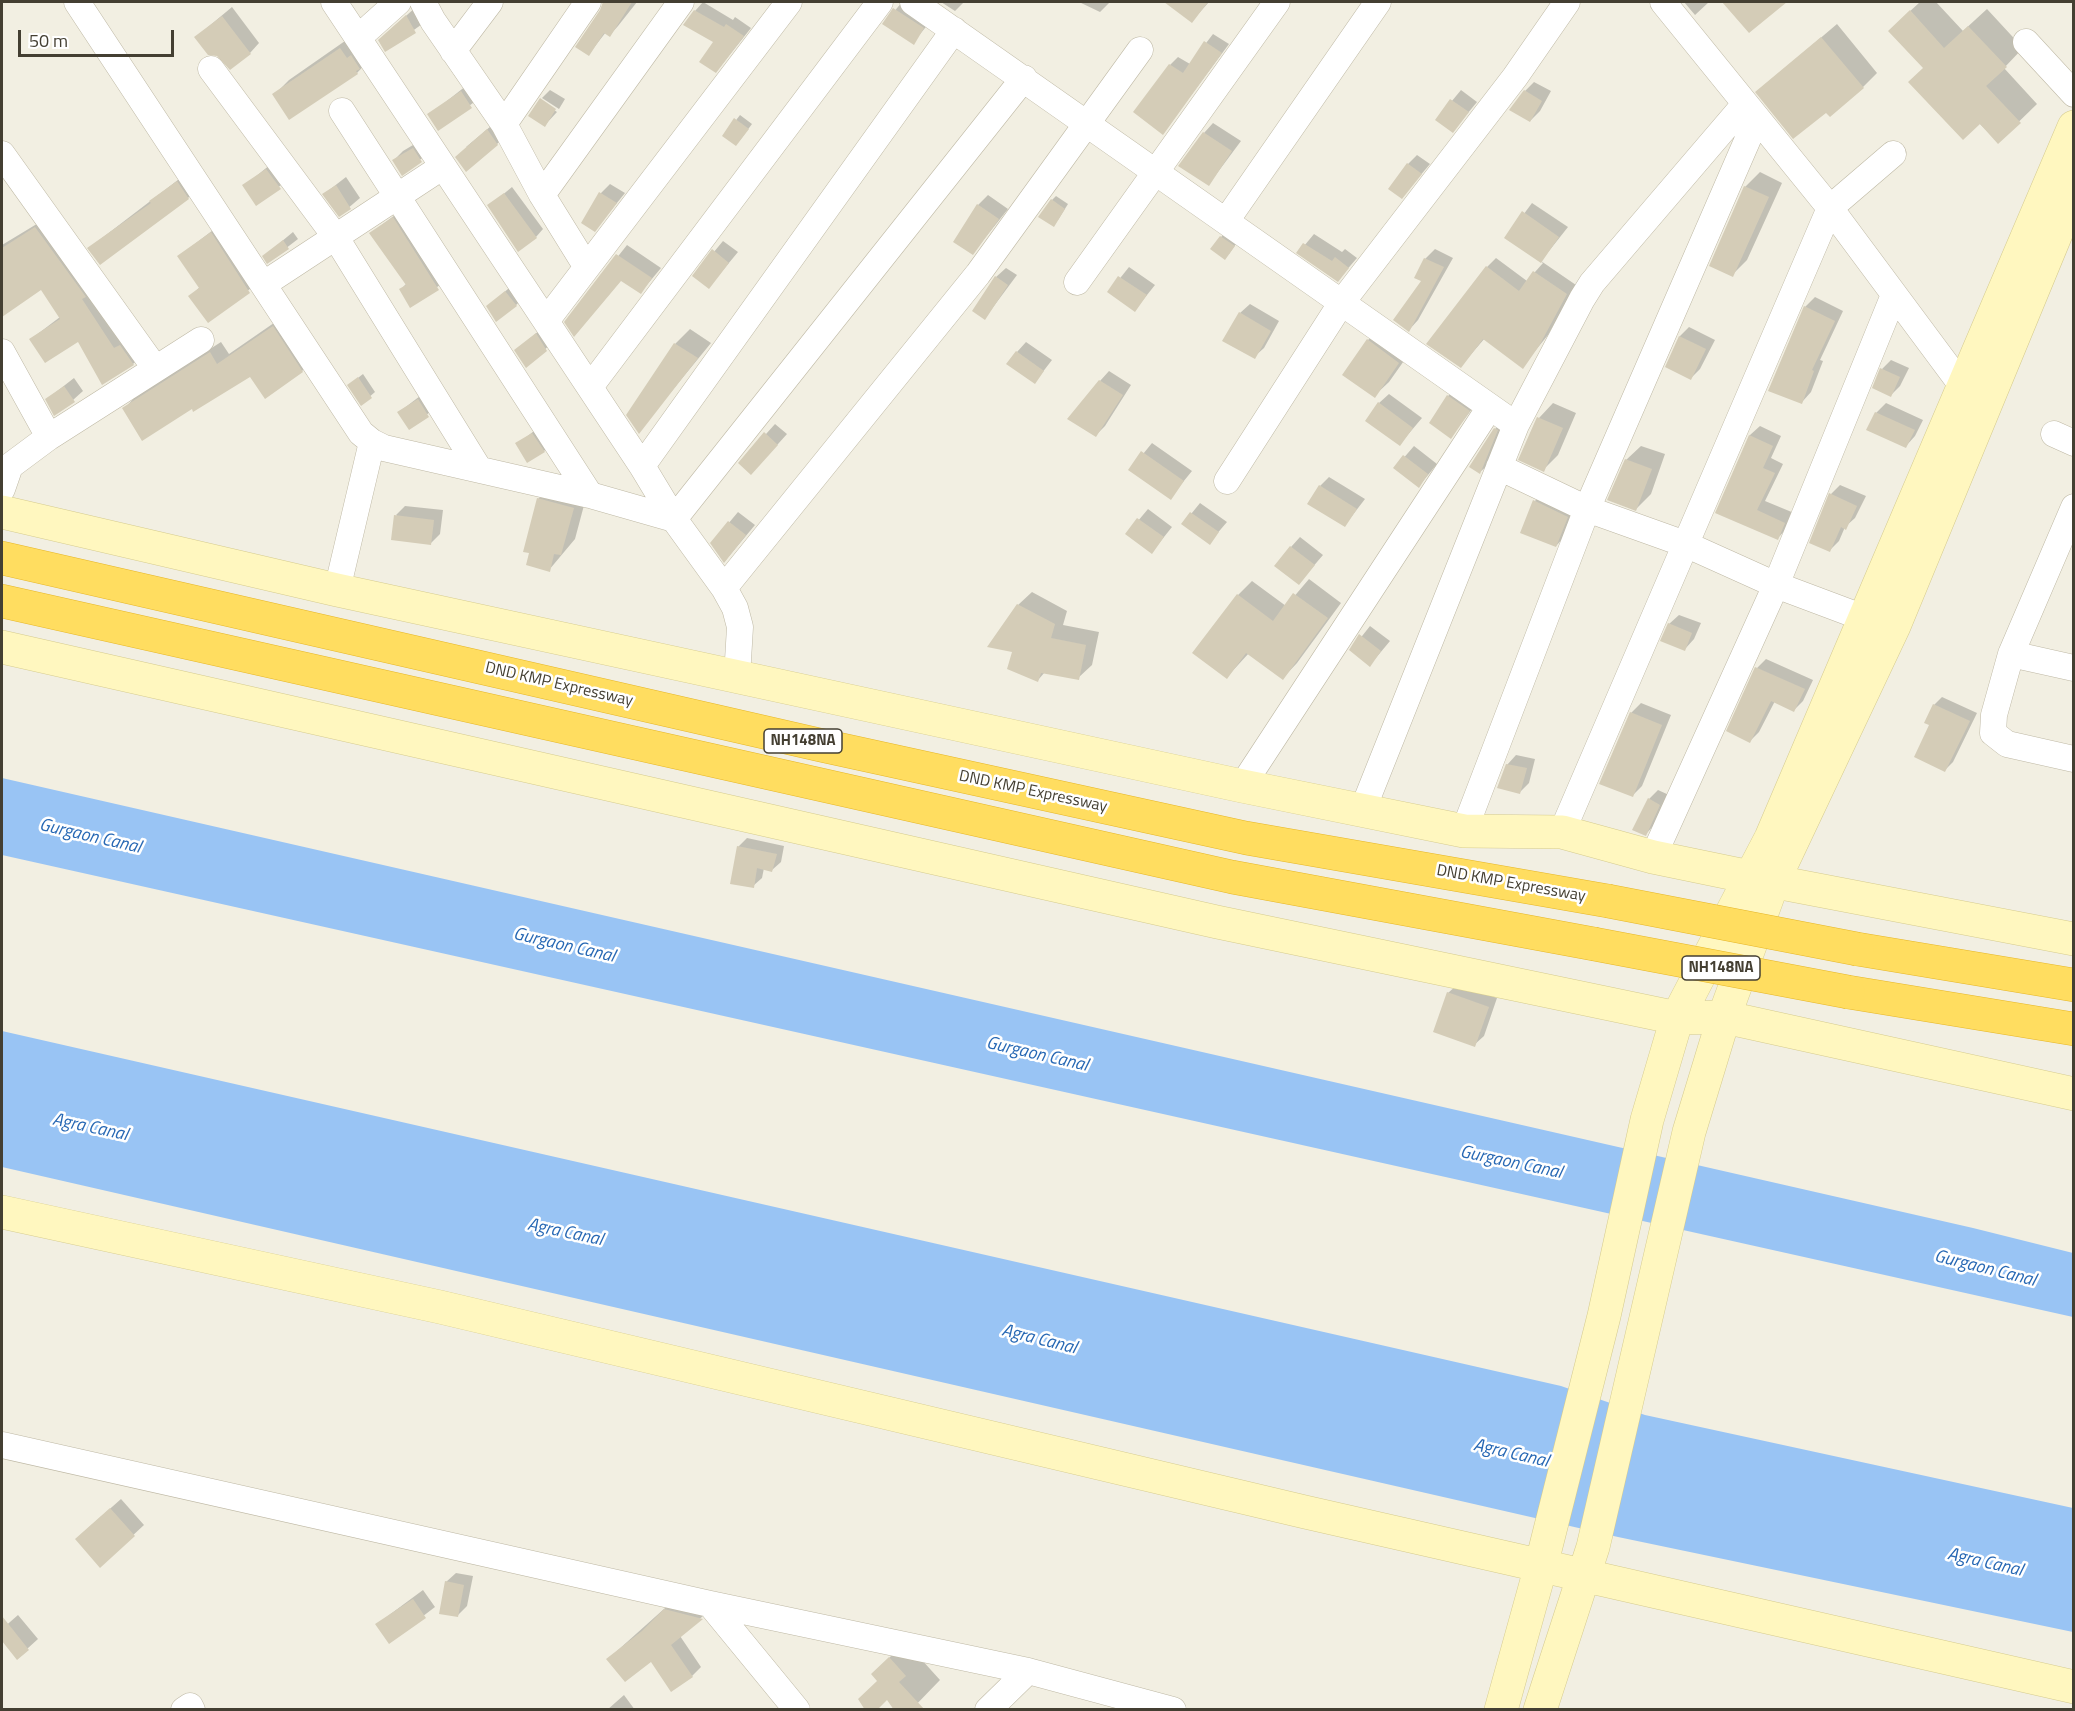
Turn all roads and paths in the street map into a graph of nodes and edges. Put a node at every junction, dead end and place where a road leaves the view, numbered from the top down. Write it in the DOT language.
graph roads {
  1 [pos="77,2"];
  2 [pos="334,2"];
  3 [pos="398,2"];
  4 [pos="423,2"];
  5 [pos="490,2"];
  6 [pos="588,2"];
  7 [pos="681,2"];
  8 [pos="789,2"];
  9 [pos="880,2"];
  10 [pos="913,2"];
  11 [pos="1277,2"];
  12 [pos="1378,2"];
  13 [pos="1567,2"];
  14 [pos="1663,2"];
  15 [pos="954,30"];
  16 [pos="359,37"];
  17 [pos="2026,42"];
  18 [pos="1140,50"];
  19 [pos="453,51"];
  20 [pos="211,69"];
  21 [pos="1024,78"];
  22 [pos="2073,94"];
  23 [pos="342,111"];
  24 [pos="1751,111"];
  25 [pos="1087,123"];
  26 [pos="504,124"];
  27 [pos="2073,128"];
  28 [pos="2,154"];
  29 [pos="1893,154"];
  30 [pos="442,167"];
  31 [pos="1156,173"];
  32 [pos="2073,190"];
  33 [pos="542,195"];
  34 [pos="398,196"];
  35 [pos="1830,208"];
  36 [pos="1226,221"];
  37 [pos="335,236"];
  38 [pos="586,266"];
  39 [pos="1077,282"];
  40 [pos="264,284"];
  41 [pos="1894,295"];
  42 [pos="1342,302"];
  43 [pos="546,321"];
  44 [pos="201,340"];
  45 [pos="2,352"];
  46 [pos="155,368"];
  47 [pos="590,387"];
  48 [pos="1963,387"];
  49 [pos="1490,407"];
  50 [pos="1516,425"];
  51 [pos="49,437"];
  52 [pos="372,442"];
  53 [pos="642,466"];
  54 [pos="1499,467"];
  55 [pos="4,470"];
  56 [pos="479,470"];
  57 [pos="1227,481"];
  58 [pos="590,495"];
  59 [pos="2073,507"];
  60 [pos="1587,509"];
  61 [pos="2,512"];
  62 [pos="674,519"];
  63 [pos="1685,544"];
  64 [pos="2,558"];
  65 [pos="1776,585"];
  66 [pos="724,588"];
  67 [pos="337,590"];
  68 [pos="2,601"];
  69 [pos="1864,618"];
  70 [pos="2,647"];
  71 [pos="2011,654"];
  72 [pos="2073,668"];
  73 [pos="737,677"];
  74 [pos="2073,759"];
  75 [pos="1242,786"];
  76 [pos="1364,809"];
  77 [pos="1464,831"];
  78 [pos="1562,832"];
  79 [pos="1653,857"];
  80 [pos="1762,879"];
  81 [pos="2073,939"];
  82 [pos="2073,986"];
  83 [pos="1724,1017"];
  84 [pos="1677,1018"];
  85 [pos="2073,1029"];
  86 [pos="2073,1094"];
  87 [pos="2,1212"];
  88 [pos="2,1445"];
  89 [pos="1589,1560"];
  90 [pos="1541,1566"];
  91 [pos="710,1604"];
  92 [pos="1028,1671"];
  93 [pos="2073,1687"];
  94 [pos="184,1710"];
  95 [pos="192,1710"];
  96 [pos="797,1710"];
  97 [pos="988,1710"];
  98 [pos="1173,1710"];
  99 [pos="1501,1710"];
  100 [pos="1540,1710"];
  1 -- 40 [label="street"];
  2 -- 16 [label="street"];
  3 -- 16 [label="street"];
  4 -- 19 [label="street"];
  5 -- 19 [label="street"];
  6 -- 26 [label="street"];
  7 -- 33 [label="street"];
  8 -- 38 [label="street"];
  9 -- 47 [label="street"];
  10 -- 15 [label="street"];
  11 -- 31 [label="street"];
  12 -- 36 [label="street"];
  13 -- 42 [label="street"];
  14 -- 24 [label="street"];
  15 -- 21 [label="street"];
  15 -- 53 [label="street"];
  16 -- 30 [label="street"];
  17 -- 22 [label="street"];
  18 -- 25 [label="street"];
  19 -- 26 [label="street"];
  20 -- 37 [label="street"];
  21 -- 25 [label="street"];
  21 -- 62 [label="street"];
  23 -- 34 [label="street"];
  24 -- 35 [label="street"];
  24 -- 50 [label="street"];
  24 -- 60 [label="street"];
  25 -- 31 [label="street"];
  25 -- 66 [label="street"];
  26 -- 33 [label="street"];
  27 -- 48 [label="street"];
  28 -- 46 [label="street"];
  29 -- 35 [label="street"];
  30 -- 34 [label="street"];
  30 -- 43 [label="street"];
  31 -- 36 [label="street"];
  31 -- 39 [label="street"];
  32 -- 80 [label="street"];
  33 -- 38 [label="street"];
  34 -- 37 [label="street"];
  34 -- 58 [label="street"];
  35 -- 41 [label="street"];
  35 -- 63 [label="street"];
  36 -- 42 [label="street"];
  37 -- 40 [label="street"];
  37 -- 56 [label="street"];
  38 -- 43 [label="street"];
  40 -- 52 [label="street"];
  41 -- 48 [label="street"];
  41 -- 65 [label="street"];
  42 -- 49 [label="street"];
  42 -- 57 [label="street"];
  43 -- 47 [label="street"];
  44 -- 46 [label="street"];
  45 -- 51 [label="street"];
  46 -- 51 [label="street"];
  47 -- 53 [label="street"];
  48 -- 69 [label="street"];
  49 -- 50 [label="street"];
  49 -- 75 [label="street"];
  50 -- 54 [label="street"];
  51 -- 55 [label="street"];
  52 -- 56 [label="street"];
  52 -- 67 [label="street"];
  53 -- 62 [label="street"];
  54 -- 60 [label="street"];
  54 -- 76 [label="street"];
  56 -- 58 [label="street"];
  58 -- 62 [label="street"];
  59 -- 71 [label="street"];
  60 -- 63 [label="street"];
  60 -- 77 [label="street"];
  61 -- 67 [label="street"];
  62 -- 66 [label="street"];
  63 -- 65 [label="street"];
  63 -- 78 [label="street"];
  64 -- 82 [label="highway, DND KMP Expressway / NH148NA, bridge"];
  65 -- 69 [label="street"];
  65 -- 79 [label="street"];
  66 -- 73 [label="street"];
  67 -- 73 [label="street"];
  68 -- 85 [label="highway, NH148NA, bridge"];
  69 -- 80 [label="street"];
  70 -- 84 [label="street"];
  71 -- 72 [label="street"];
  71 -- 74 [label="street"];
  73 -- 75 [label="street"];
  75 -- 76 [label="street"];
  76 -- 77 [label="street"];
  77 -- 78 [label="street"];
  78 -- 79 [label="street"];
  79 -- 80 [label="street"];
  80 -- 81 [label="street"];
  80 -- 83 [label="street"];
  80 -- 84 [label="street"];
  83 -- 84 [label="street"];
  83 -- 86 [label="street"];
  83 -- 89 [label="street"];
  84 -- 90 [label="street"];
  87 -- 90 [label="street"];
  88 -- 91 [label="street"];
  89 -- 90 [label="street"];
  89 -- 93 [label="street"];
  89 -- 100 [label="street"];
  90 -- 99 [label="street"];
  91 -- 92 [label="street"];
  91 -- 96 [label="street"];
  92 -- 97 [label="street"];
  92 -- 98 [label="street"];
  94 -- 95 [label="street"];
}
